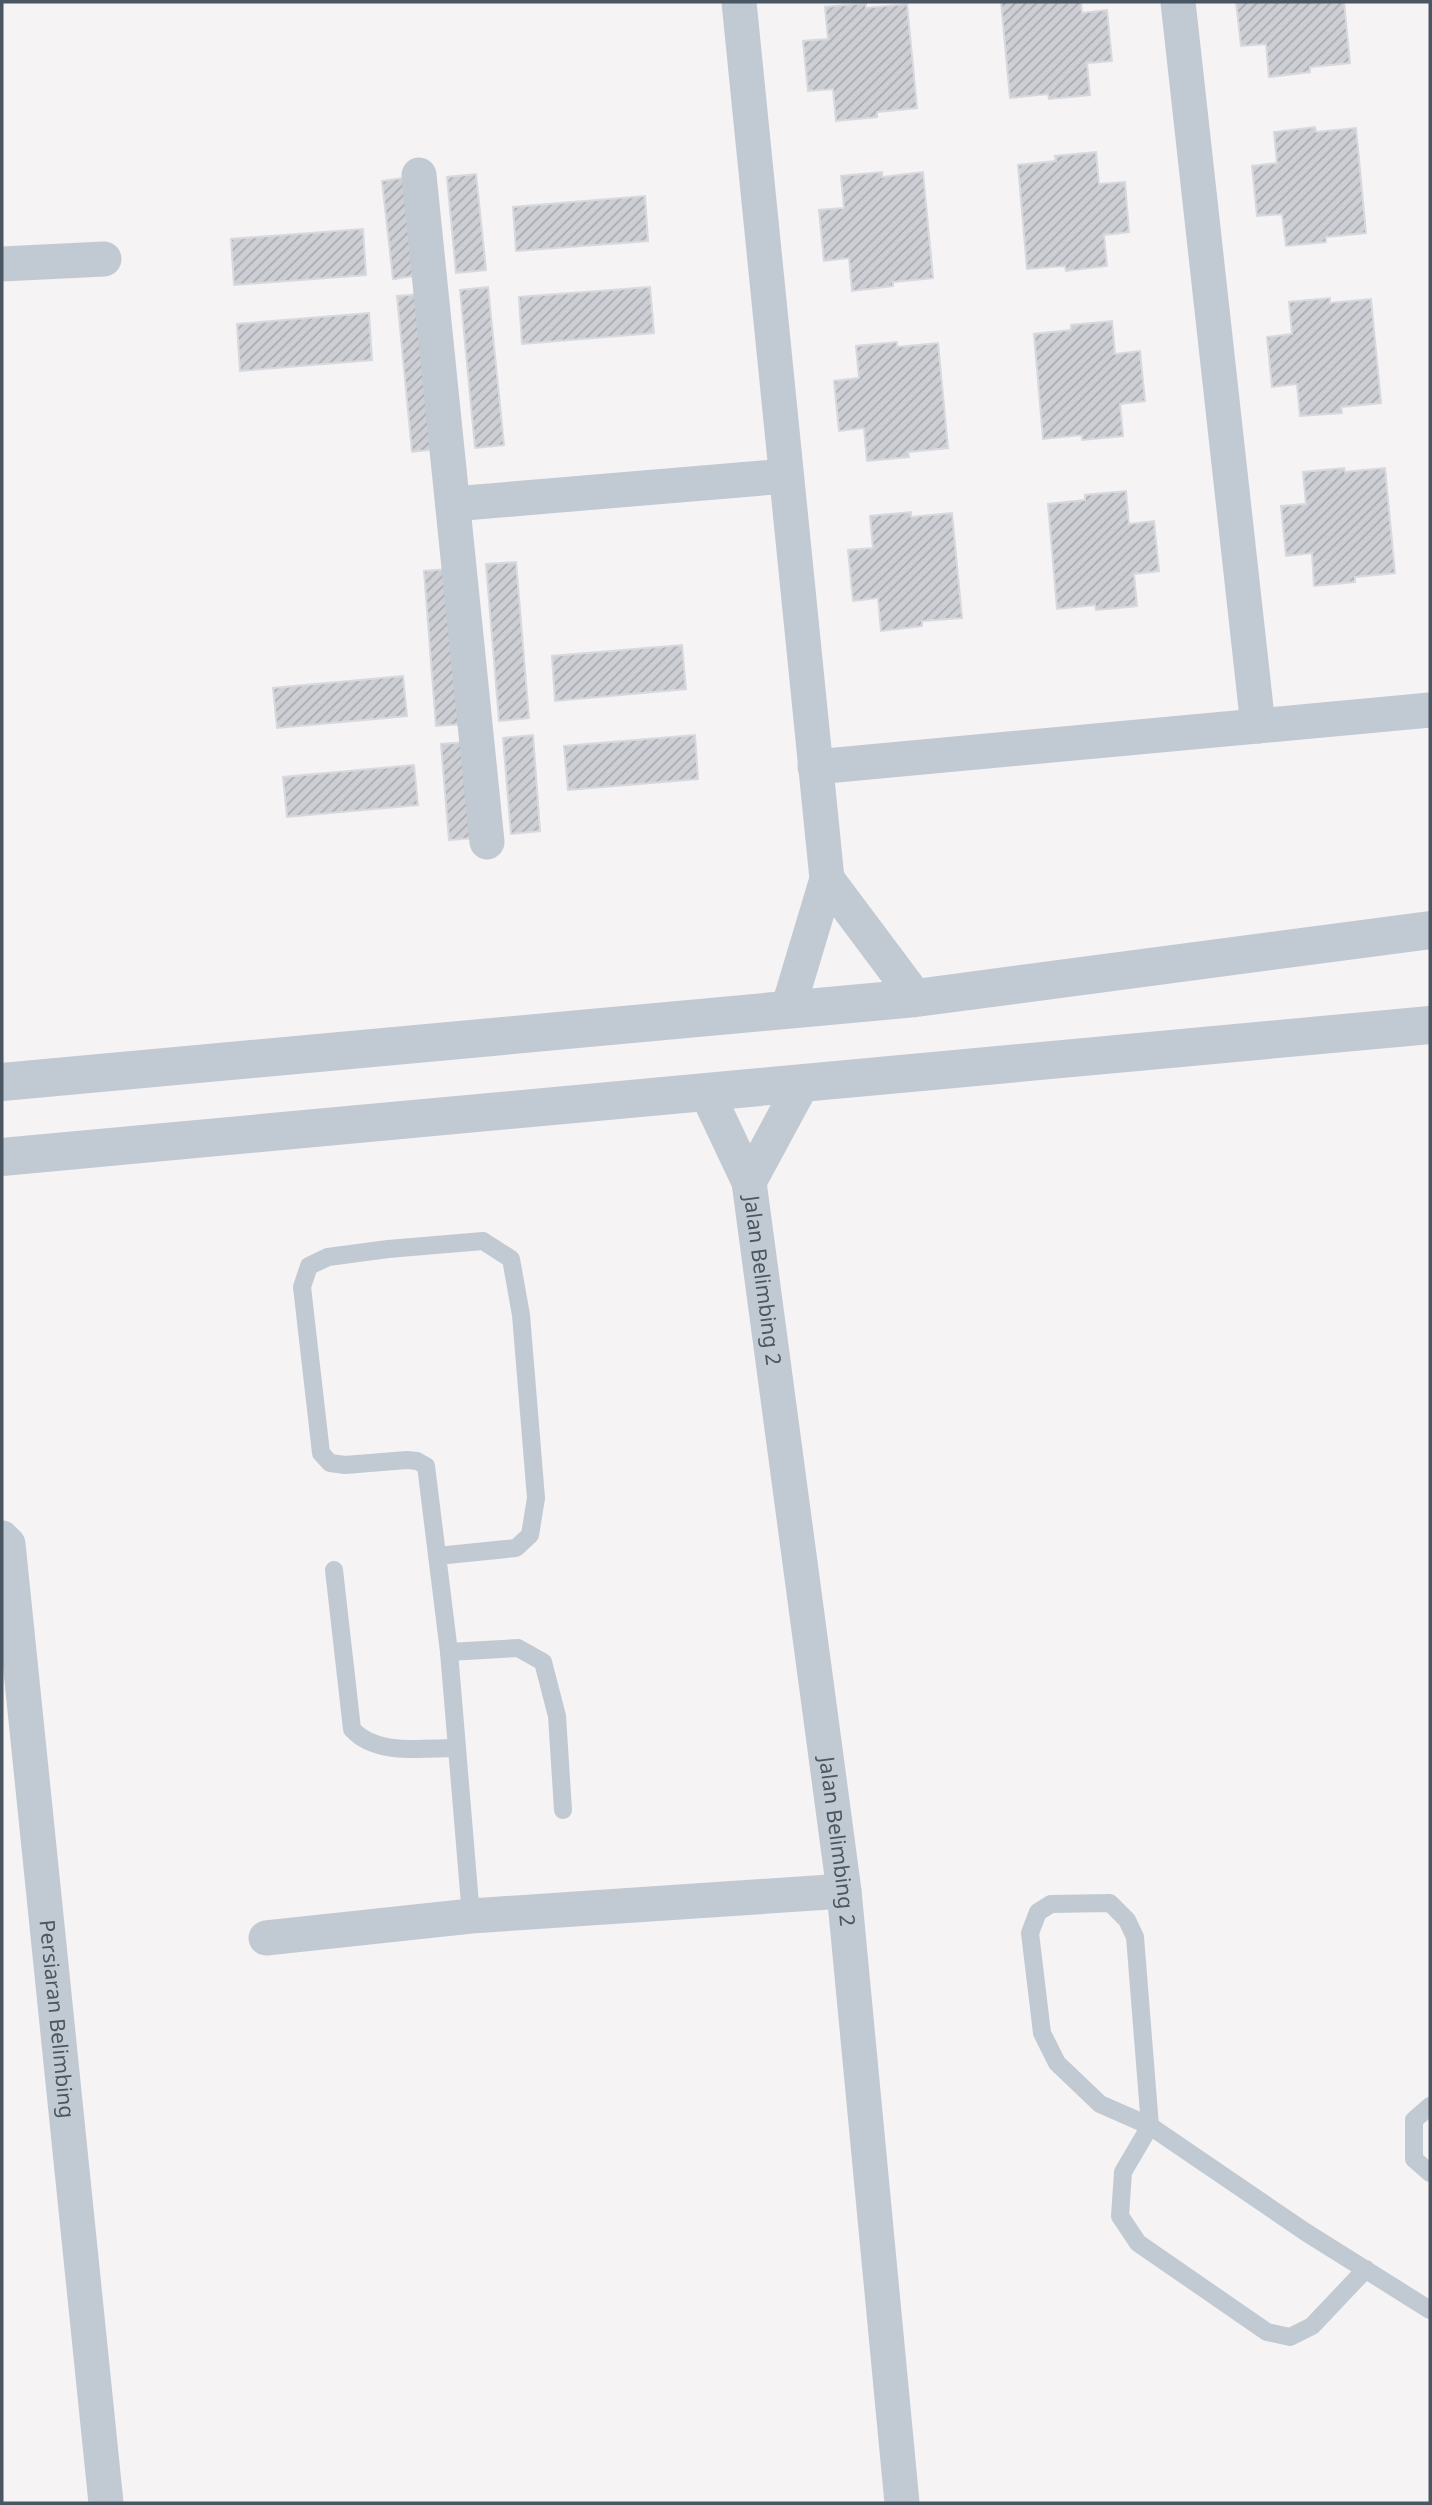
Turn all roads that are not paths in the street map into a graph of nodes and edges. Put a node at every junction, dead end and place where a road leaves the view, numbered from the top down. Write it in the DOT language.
graph roads {
  1 [pos="739,2"];
  2 [pos="1178,2"];
  3 [pos="419,174"];
  4 [pos="104,259"];
  5 [pos="2,264"];
  6 [pos="786,476"];
  7 [pos="453,504"];
  8 [pos="1430,710"];
  9 [pos="1258,726"];
  10 [pos="815,767"];
  11 [pos="487,842"];
  12 [pos="827,879"];
  13 [pos="1430,930"];
  14 [pos="916,998"];
  15 [pos="788,1009"];
  16 [pos="1430,1025"];
  17 [pos="2,1082"];
  18 [pos="803,1082"];
  19 [pos="706,1091"];
  20 [pos="2,1157"];
  21 [pos="749,1182"];
  22 [pos="2,1538"];
  23 [pos="437,1556"];
  24 [pos="334,1570"];
  25 [pos="449,1652"];
  26 [pos="455,1748"];
  27 [pos="563,1810"];
  28 [pos="844,1891"];
  29 [pos="471,1916"];
  30 [pos="267,1938"];
  31 [pos="1430,2106"];
  32 [pos="1150,2126"];
  33 [pos="1430,2173"];
  34 [pos="1366,2269"];
  35 [pos="1430,2310"];
  36 [pos="106,2503"];
  37 [pos="902,2503"];
  1 -- 6 [label="street"];
  2 -- 9 [label="street"];
  3 -- 7 [label="street"];
  4 -- 5 [label="street"];
  6 -- 7 [label="street"];
  6 -- 10 [label="street"];
  7 -- 11 [label="street"];
  8 -- 9 [label="street"];
  9 -- 10 [label="street"];
  10 -- 12 [label="street"];
  12 -- 14 [label="street"];
  12 -- 15 [label="street"];
  13 -- 14 [label="street"];
  14 -- 15 [label="street"];
  15 -- 17 [label="street"];
  16 -- 18 [label="street"];
  18 -- 19 [label="street"];
  18 -- 21 [label="street, Jalan Belimbing 2"];
  19 -- 20 [label="street"];
  19 -- 21 [label="street, Jalan Belimbing 2"];
  21 -- 28 [label="street, Jalan Belimbing 2"];
  22 -- 36 [label="street, Persiaran Belimbing"];
  23 -- 23 [label="lane"];
  23 -- 25 [label="lane"];
  24 -- 26 [label="lane"];
  25 -- 26 [label="lane"];
  25 -- 27 [label="lane"];
  26 -- 29 [label="lane"];
  28 -- 29 [label="street"];
  28 -- 37 [label="street, Jalan Belimbing 2"];
  29 -- 30 [label="street"];
  31 -- 33 [label="lane"];
  32 -- 32 [label="lane"];
  32 -- 34 [label="lane"];
  32 -- 34 [label="lane"];
  34 -- 35 [label="lane"];
}
